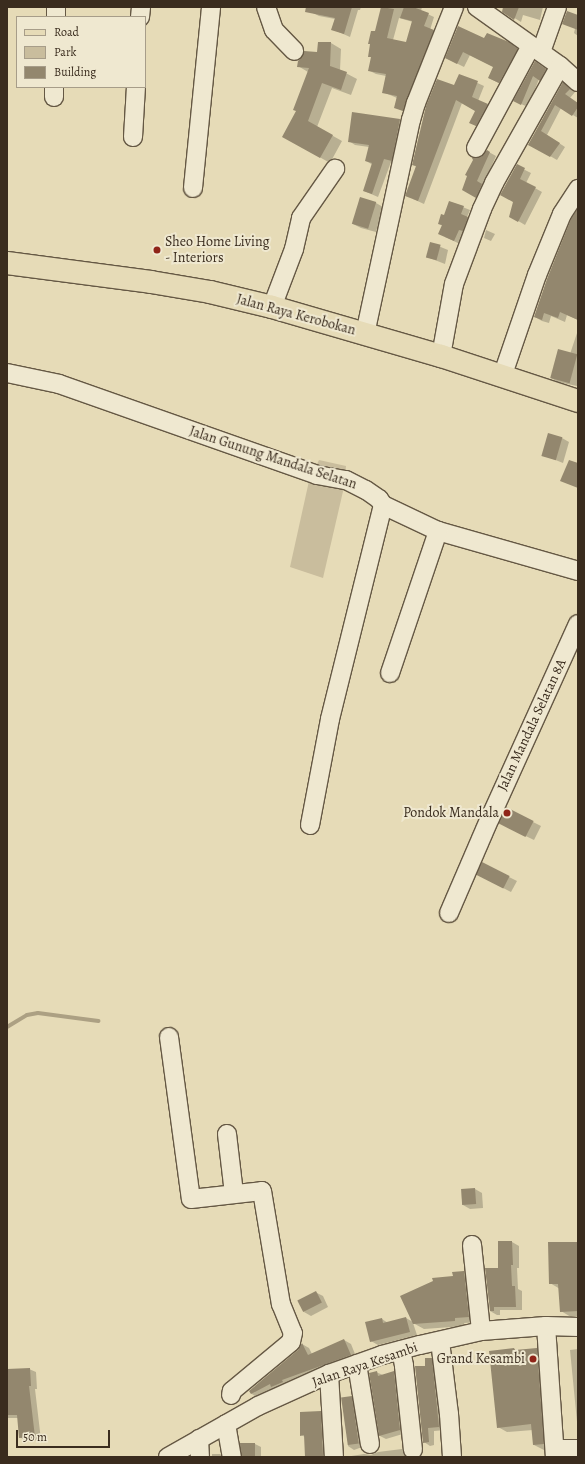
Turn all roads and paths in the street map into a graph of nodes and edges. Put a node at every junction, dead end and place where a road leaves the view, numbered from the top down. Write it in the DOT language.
graph roads {
  1 [pos="211,7"];
  2 [pos="266,7"];
  3 [pos="454,7"];
  4 [pos="557,7"];
  5 [pos="484,9"];
  6 [pos="536,49"];
  7 [pos="294,51"];
  8 [pos="560,66"];
  9 [pos="578,82"];
  10 [pos="136,88"];
  11 [pos="133,138"];
  12 [pos="476,148"];
  13 [pos="335,169"];
  14 [pos="192,188"];
  15 [pos="578,189"];
  16 [pos="7,263"];
  17 [pos="272,307"];
  18 [pos="365,334"];
  19 [pos="441,356"];
  20 [pos="7,372"];
  21 [pos="502,377"];
  22 [pos="578,401"];
  23 [pos="383,505"];
  24 [pos="438,531"];
  25 [pos="578,571"];
  26 [pos="578,624"];
  27 [pos="390,673"];
  28 [pos="310,825"];
  29 [pos="449,913"];
  30 [pos="168,1038"];
  31 [pos="227,1134"];
  32 [pos="234,1194"];
  33 [pos="472,1246"];
  34 [pos="546,1326"];
  35 [pos="578,1327"];
  36 [pos="481,1331"];
  37 [pos="440,1341"];
  38 [pos="401,1350"];
  39 [pos="357,1364"];
  40 [pos="329,1374"];
  41 [pos="231,1395"];
  42 [pos="226,1424"];
  43 [pos="199,1439"];
  44 [pos="370,1444"];
  45 [pos="578,1449"];
  46 [pos="413,1450"];
  47 [pos="555,1453"];
  48 [pos="168,1457"];
  49 [pos="200,1457"];
  50 [pos="232,1457"];
  51 [pos="334,1457"];
  52 [pos="452,1457"];
  1 -- 14 [label="street"];
  2 -- 7 [label="street"];
  3 -- 18 [label="street"];
  4 -- 6 [label="street"];
  5 -- 6 [label="street"];
  6 -- 8 [label="street"];
  6 -- 12 [label="street"];
  8 -- 9 [label="street"];
  8 -- 19 [label="street"];
  10 -- 11 [label="street"];
  13 -- 17 [label="street"];
  15 -- 21 [label="street"];
  16 -- 17 [label="main road, Jalan Raya Kerobokan"];
  17 -- 18 [label="main road, Jalan Raya Kerobokan"];
  18 -- 19 [label="main road, Jalan Raya Kerobokan"];
  19 -- 21 [label="main road, Jalan Raya Kerobokan"];
  20 -- 23 [label="street, Jalan Gunung Mandala Selatan"];
  21 -- 22 [label="main road, Jalan Raya Kerobokan"];
  23 -- 24 [label="street, Jalan Gunung Mandala Selatan"];
  23 -- 28 [label="street"];
  24 -- 25 [label="street, Jalan Gunung Mandala Selatan"];
  24 -- 27 [label="street"];
  26 -- 29 [label="street, Jalan Mandala Selatan 8A"];
  30 -- 32 [label="street"];
  31 -- 32 [label="street"];
  32 -- 41 [label="street"];
  33 -- 36 [label="street"];
  34 -- 35 [label="street, Jalan Raya Kesambi"];
  34 -- 36 [label="street, Jalan Raya Kesambi"];
  34 -- 47 [label="street"];
  36 -- 37 [label="street, Jalan Raya Kesambi"];
  37 -- 38 [label="street, Jalan Raya Kesambi"];
  37 -- 52 [label="street"];
  38 -- 39 [label="street, Jalan Raya Kesambi"];
  38 -- 46 [label="street"];
  39 -- 40 [label="street, Jalan Raya Kesambi"];
  39 -- 44 [label="street"];
  40 -- 42 [label="street, Jalan Raya Kesambi"];
  40 -- 51 [label="street"];
  42 -- 43 [label="street, Jalan Raya Kesambi"];
  42 -- 50 [label="street"];
  43 -- 48 [label="street, Jalan Raya Kesambi"];
  43 -- 49 [label="street"];
  45 -- 47 [label="street"];
}
